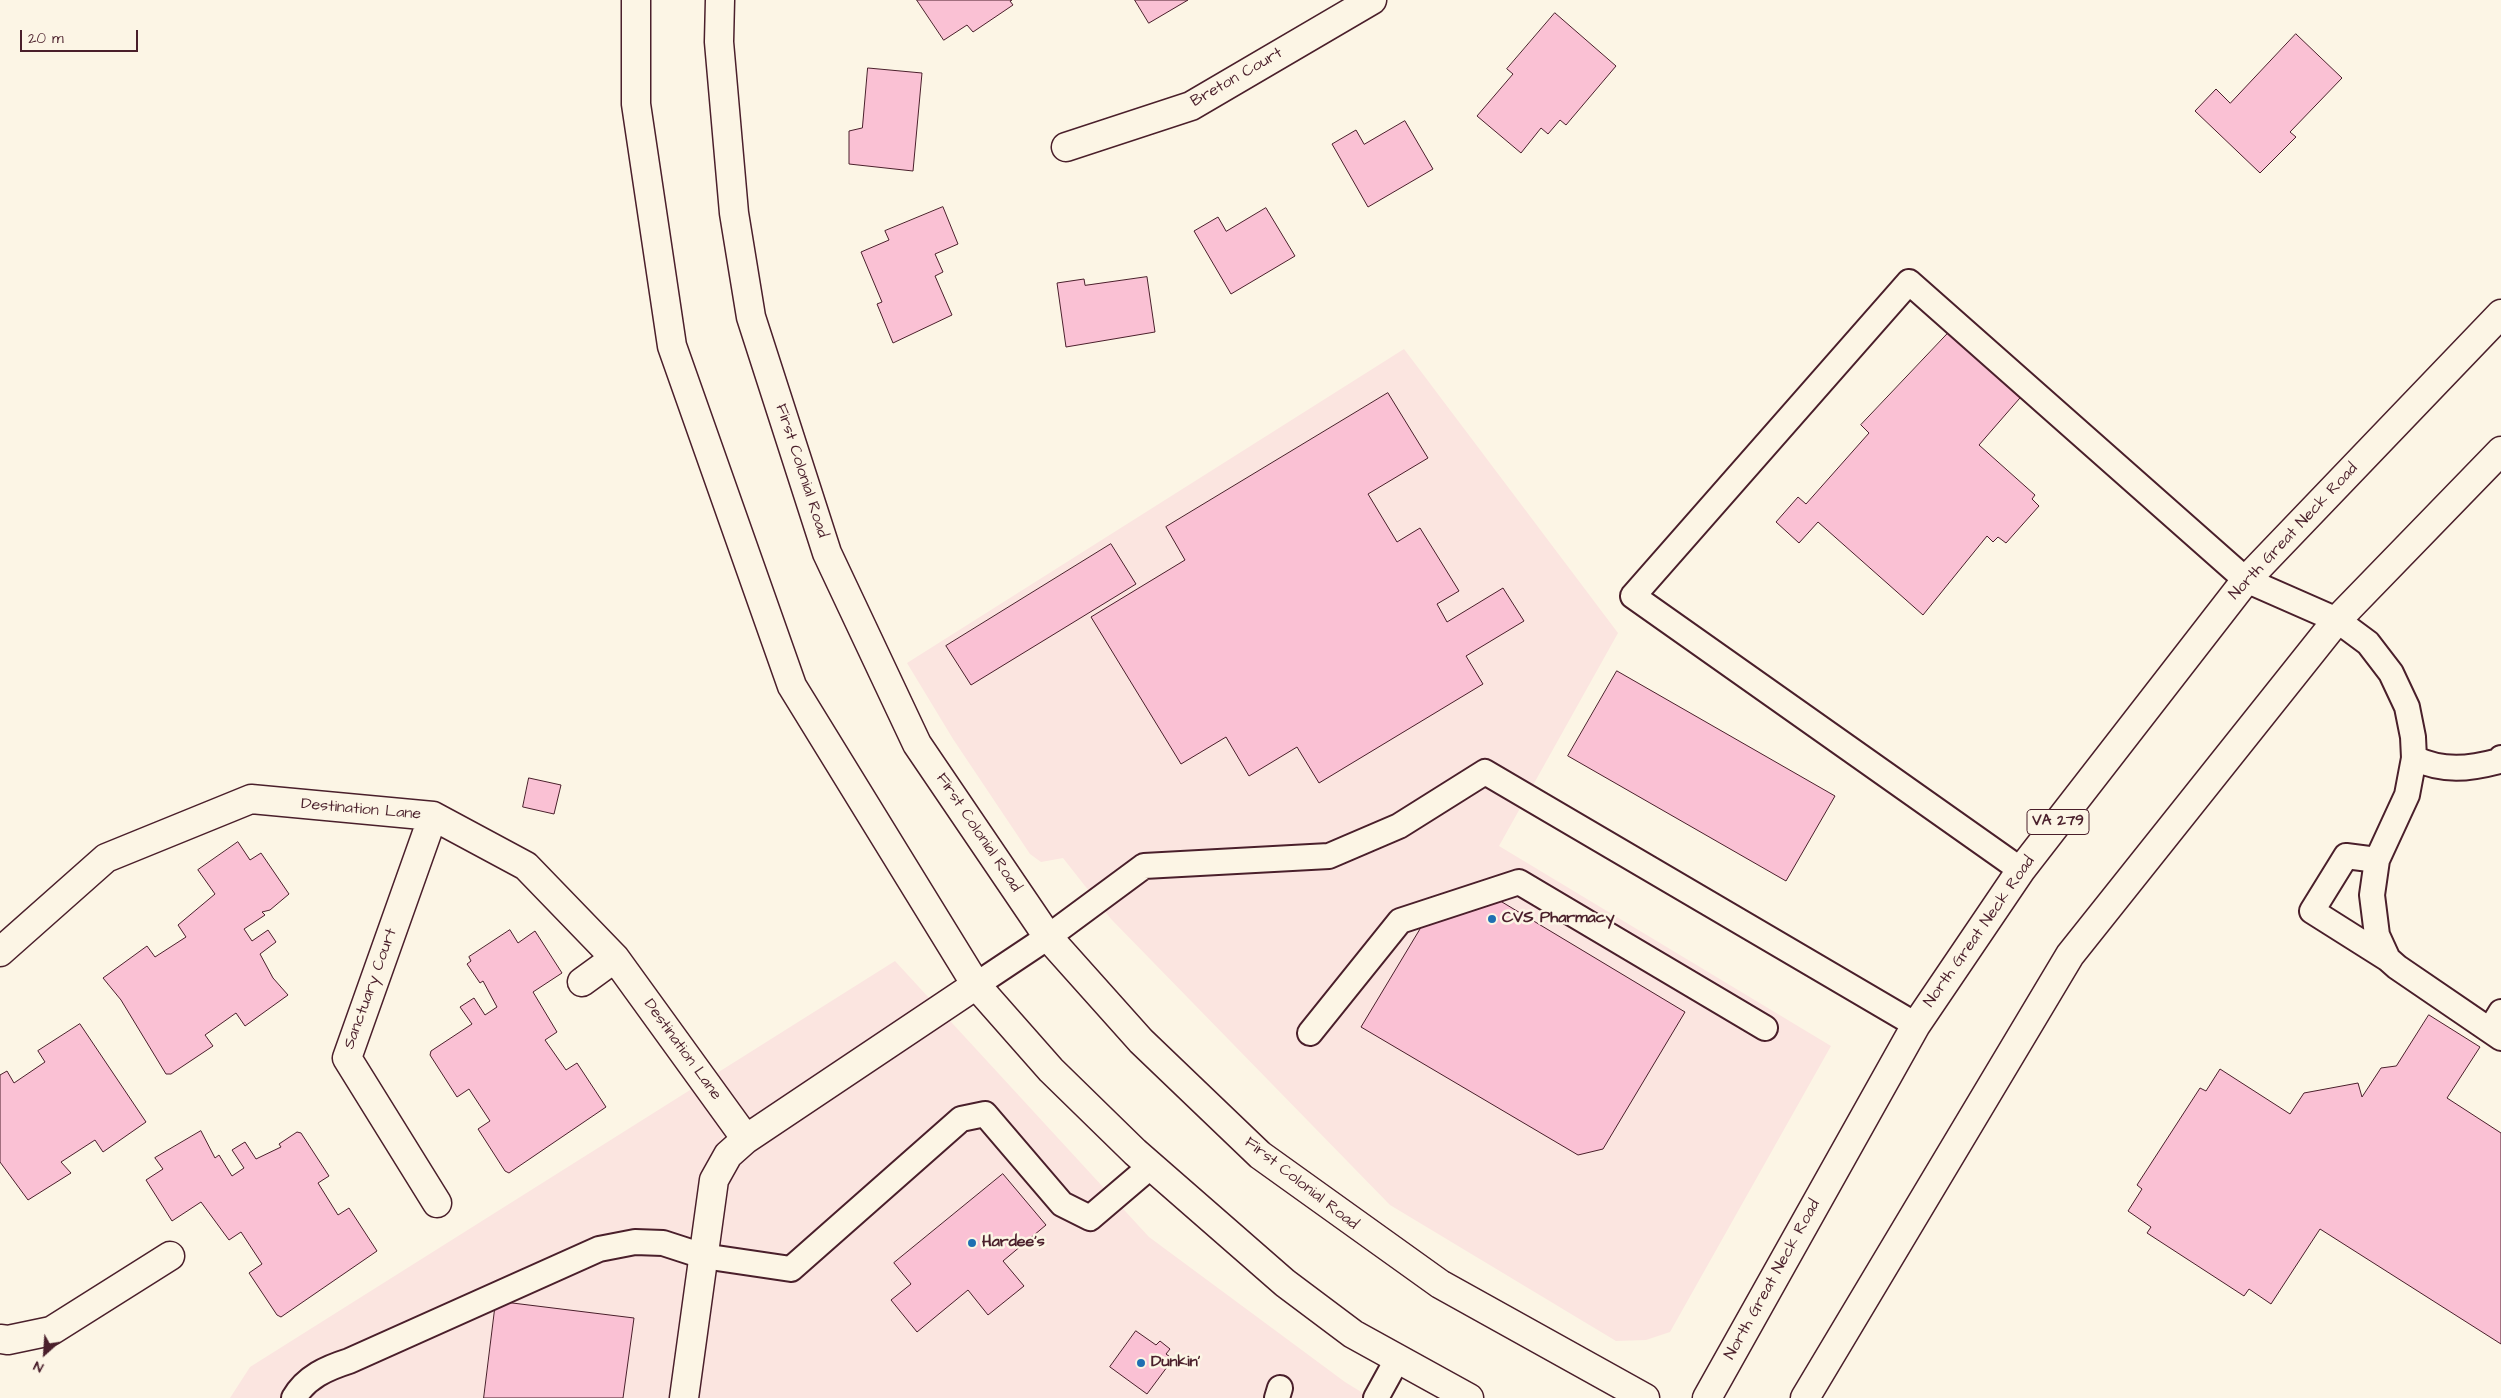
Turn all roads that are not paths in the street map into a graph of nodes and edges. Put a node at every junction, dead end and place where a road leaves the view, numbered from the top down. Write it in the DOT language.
graph roads {
  1 [pos="636,0"];
  2 [pos="720,0"];
  3 [pos="1372,0"];
  4 [pos="1066,147"];
  5 [pos="2501,314"];
  6 [pos="2501,451"];
  7 [pos="2246,580"];
  8 [pos="2337,620"];
  9 [pos="2414,758"];
  10 [pos="2501,758"];
  11 [pos="433,816"];
  12 [pos="2377,860"];
  13 [pos="2021,870"];
  14 [pos="1048,937"];
  15 [pos="0,952"];
  16 [pos="615,958"];
  17 [pos="2388,959"];
  18 [pos="582,982"];
  19 [pos="976,985"];
  20 [pos="1916,1025"];
  21 [pos="2497,1027"];
  22 [pos="1765,1028"];
  23 [pos="1310,1033"];
  24 [pos="746,1139"];
  25 [pos="1151,1166"];
  26 [pos="437,1203"];
  27 [pos="170,1256"];
  28 [pos="703,1256"];
  29 [pos="0,1339"];
  30 [pos="1398,1358"];
  31 [pos="294,1398"];
  32 [pos="684,1398"];
  33 [pos="1376,1398"];
  34 [pos="1469,1398"];
  35 [pos="1645,1398"];
  36 [pos="1707,1398"];
  37 [pos="1805,1398"];
  1 -- 19 [label="main road"];
  2 -- 14 [label="main road, First Colonial Road"];
  3 -- 4 [label="main road, Breton Court"];
  5 -- 7 [label="main road, North Great Neck Road / VA 279"];
  6 -- 8 [label="main road"];
  7 -- 8 [label="lane"];
  7 -- 13 [label="main road, North Great Neck Road / VA 279"];
  7 -- 13 [label="lane"];
  8 -- 9 [label="lane"];
  8 -- 37 [label="main road"];
  9 -- 10 [label="lane"];
  9 -- 12 [label="lane"];
  11 -- 15 [label="main road, Destination Lane"];
  11 -- 16 [label="main road, Destination Lane"];
  11 -- 26 [label="main road, Sanctuary Court"];
  12 -- 17 [label="lane"];
  12 -- 17 [label="lane"];
  13 -- 20 [label="main road, North Great Neck Road / VA 279"];
  14 -- 19 [label="lane"];
  14 -- 20 [label="lane"];
  14 -- 35 [label="main road, First Colonial Road"];
  16 -- 18 [label="main road"];
  16 -- 24 [label="main road, Destination Lane"];
  17 -- 21 [label="lane"];
  19 -- 24 [label="main road"];
  19 -- 25 [label="main road"];
  20 -- 36 [label="main road, North Great Neck Road / VA 279"];
  22 -- 23 [label="lane"];
  24 -- 28 [label="main road"];
  25 -- 28 [label="lane"];
  25 -- 30 [label="main road"];
  27 -- 29 [label="main road"];
  28 -- 31 [label="lane"];
  28 -- 32 [label="main road"];
  30 -- 33 [label="lane"];
  30 -- 34 [label="main road"];
}
